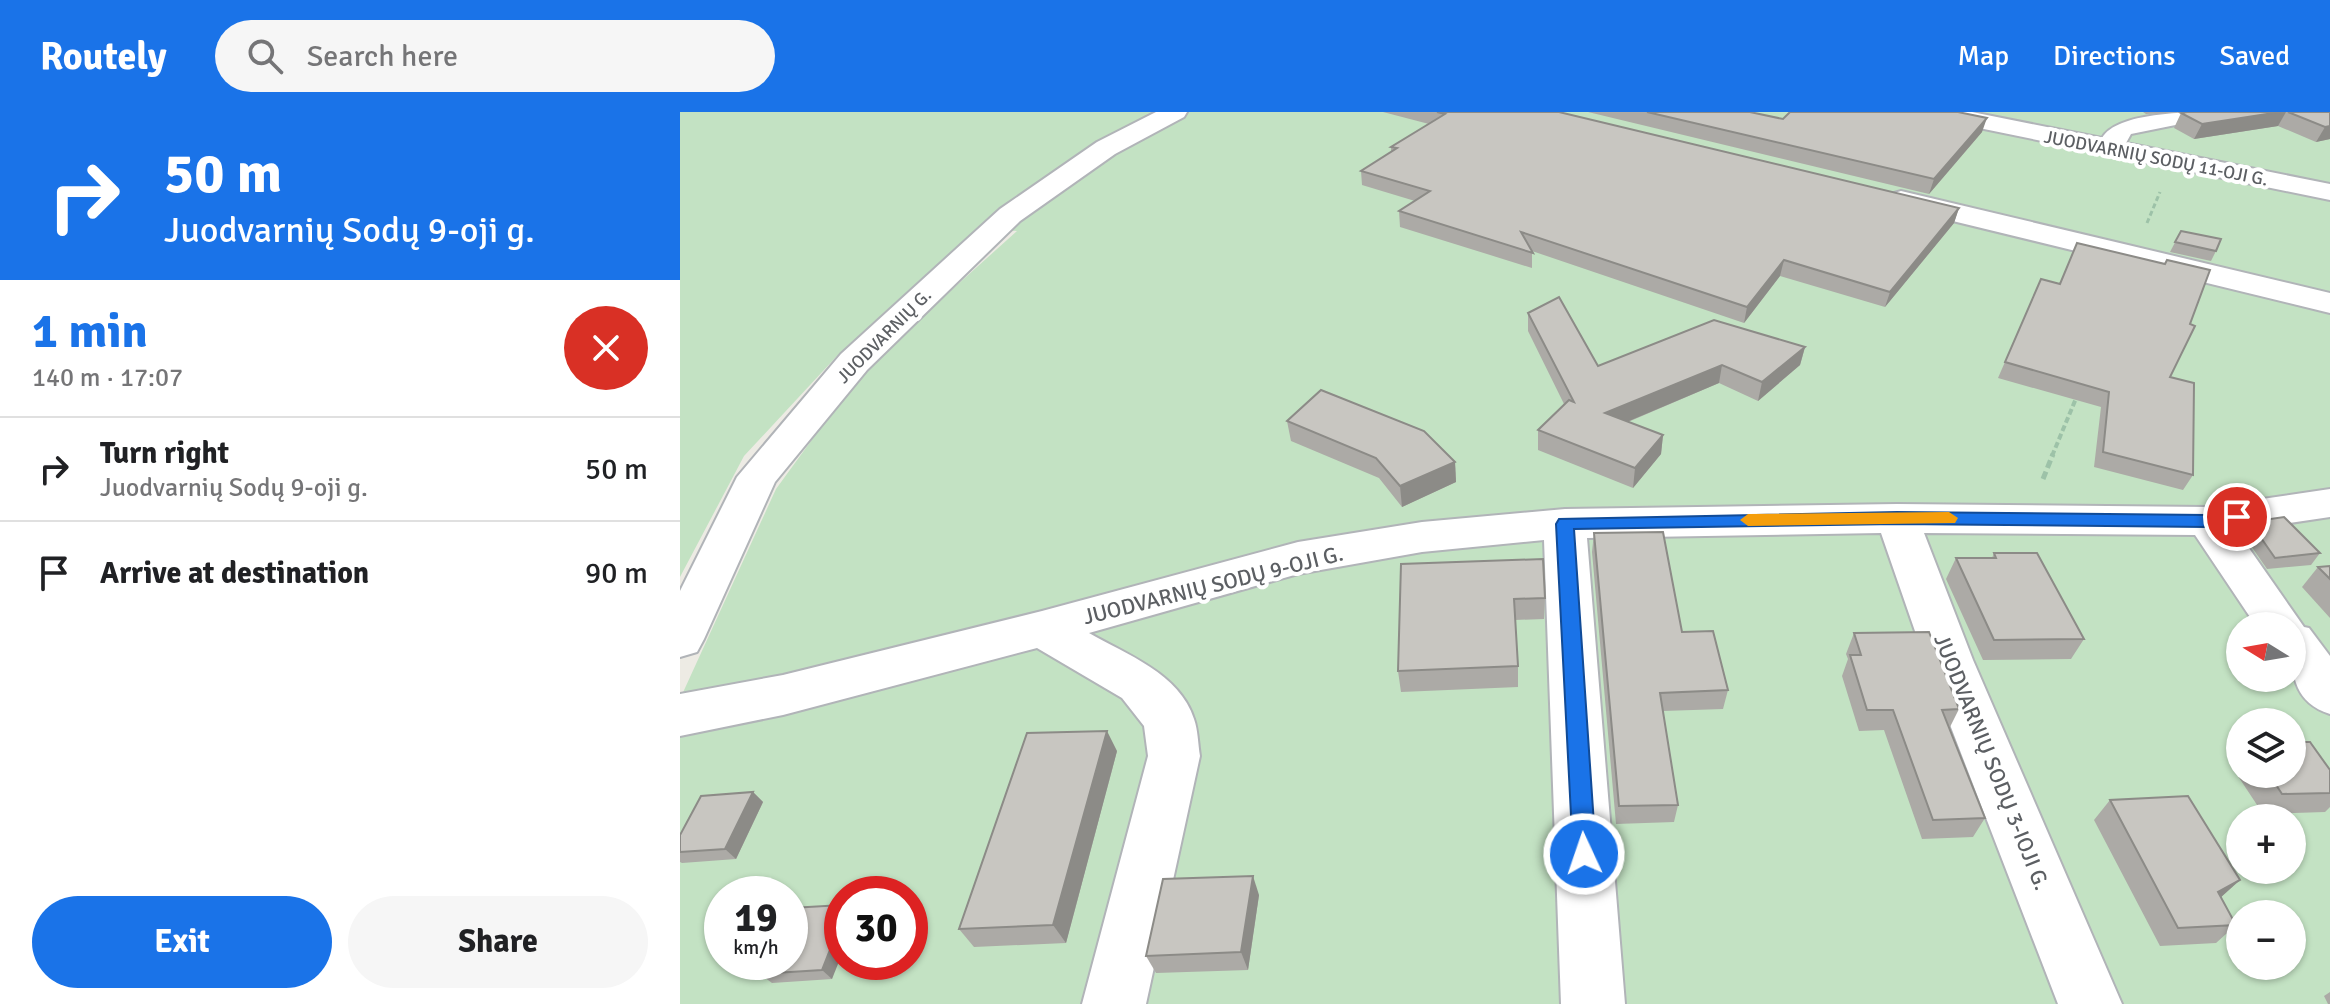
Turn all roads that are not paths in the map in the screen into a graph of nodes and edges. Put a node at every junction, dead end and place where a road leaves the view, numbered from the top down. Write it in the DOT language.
graph roads {
  1 [pos="1175,112"];
  2 [pos="1935,112"];
  3 [pos="2206,112"];
  4 [pos="2110,149"];
  5 [pos="2330,192"];
  6 [pos="1878,195"];
  7 [pos="2330,303"];
  8 [pos="2330,503"];
  9 [pos="1897,518"];
  10 [pos="2207,521"];
  11 [pos="1565,524"];
  12 [pos="2271,612"];
  13 [pos="1042,629"];
  14 [pos="680,639"];
  15 [pos="2306,661"];
  16 [pos="2330,694"];
  17 [pos="680,715"];
  18 [pos="1114,1004"];
  19 [pos="1593,1004"];
  20 [pos="2090,1004"];
  1 -- 14 [label="street, JUODVARNIŲ G."];
  2 -- 4 [label="street, JUODVARNIŲ SODŲ 11-OJI G."];
  3 -- 4 [label="street"];
  4 -- 5 [label="street, JUODVARNIŲ SODŲ 11-OJI G."];
  6 -- 7 [label="street"];
  8 -- 10 [label="street, JUODVARNIŲ SODŲ 9-OJI G."];
  9 -- 10 [label="street, JUODVARNIŲ SODŲ 9-OJI G."];
  9 -- 11 [label="street, JUODVARNIŲ SODŲ 9-OJI G."];
  9 -- 20 [label="street, JUODVARNIŲ SODŲ 3-IOJI G."];
  10 -- 12 [label="street"];
  11 -- 13 [label="street, JUODVARNIŲ SODŲ 9-OJI G."];
  11 -- 19 [label="street"];
  13 -- 17 [label="street, JUODVARNIŲ SODŲ 9-OJI G."];
  13 -- 18 [label="street"];
  15 -- 16 [label="street"];
}
